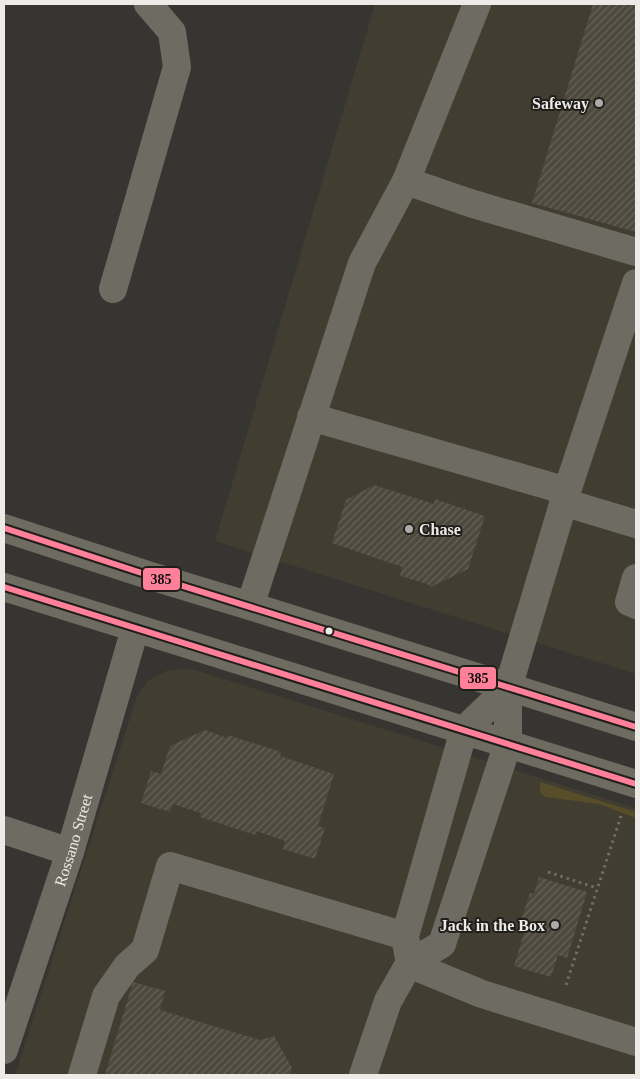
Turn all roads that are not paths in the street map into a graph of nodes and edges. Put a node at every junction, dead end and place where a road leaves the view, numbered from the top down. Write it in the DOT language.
graph roads {
  1 [pos="148,4"];
  2 [pos="477,4"];
  3 [pos="406,181"];
  4 [pos="636,252"];
  5 [pos="636,283"];
  6 [pos="113,289"];
  7 [pos="311,418"];
  8 [pos="565,497"];
  9 [pos="636,524"];
  10 [pos="4,528"];
  11 [pos="636,578"];
  12 [pos="4,587"];
  13 [pos="636,605"];
  14 [pos="250,606"];
  15 [pos="136,629"];
  16 [pos="508,688"];
  17 [pos="636,727"];
  18 [pos="464,730"];
  19 [pos="508,743"];
  20 [pos="636,784"];
  21 [pos="4,830"];
  22 [pos="70,852"];
  23 [pos="404,936"];
  24 [pos="410,964"];
  25 [pos="636,1042"];
  26 [pos="4,1050"];
  27 [pos="82,1075"];
  28 [pos="363,1075"];
  1 -- 6 [label="street"];
  2 -- 3 [label="street"];
  3 -- 4 [label="street"];
  3 -- 7 [label="street"];
  5 -- 8 [label="street"];
  7 -- 8 [label="street"];
  7 -- 14 [label="street"];
  8 -- 9 [label="street"];
  8 -- 16 [label="street"];
  10 -- 14 [label="main road"];
  11 -- 13 [label="street"];
  12 -- 15 [label="main road"];
  14 -- 16 [label="main road"];
  15 -- 18 [label="main road"];
  15 -- 22 [label="street, Rossano Street"];
  16 -- 17 [label="main road"];
  16 -- 18 [label="street"];
  16 -- 19 [label="street"];
  18 -- 19 [label="main road"];
  18 -- 23 [label="street"];
  19 -- 20 [label="main road"];
  19 -- 24 [label="street"];
  21 -- 22 [label="street"];
  22 -- 26 [label="street, Rossano Street"];
  23 -- 24 [label="street"];
  23 -- 27 [label="street"];
  24 -- 25 [label="street"];
  24 -- 28 [label="street"];
}
